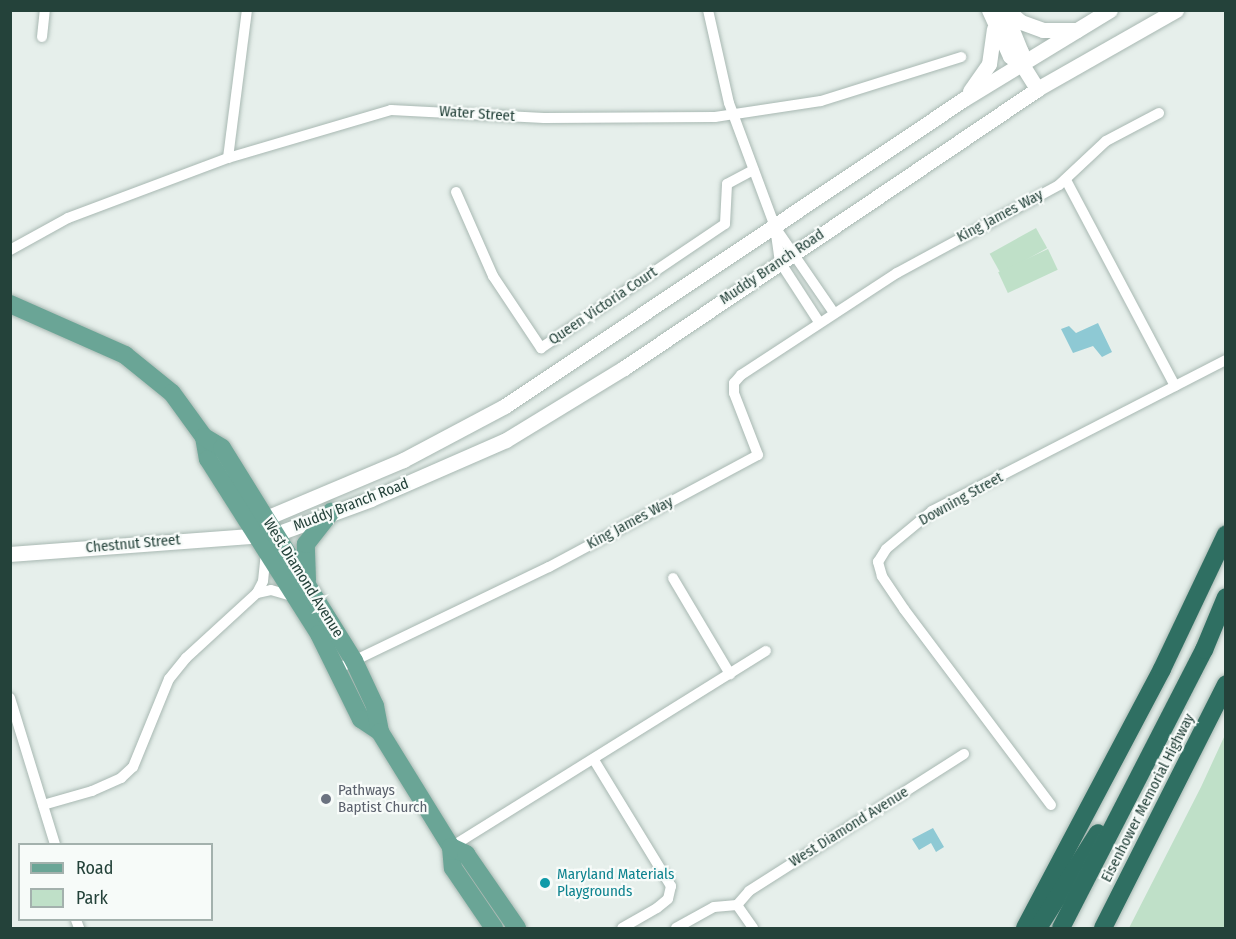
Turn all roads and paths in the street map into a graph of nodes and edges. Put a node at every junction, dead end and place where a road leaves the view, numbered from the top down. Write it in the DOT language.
graph roads {
  1 [pos="45,10"];
  2 [pos="247,10"];
  3 [pos="708,10"];
  4 [pos="1110,10"];
  5 [pos="1176,10"];
  6 [pos="998,13"];
  7 [pos="1077,30"];
  8 [pos="42,37"];
  9 [pos="961,57"];
  10 [pos="1021,63"];
  11 [pos="1037,89"];
  12 [pos="964,99"];
  13 [pos="1159,113"];
  14 [pos="733,115"];
  15 [pos="228,158"];
  16 [pos="753,170"];
  17 [pos="1066,180"];
  18 [pos="456,192"];
  19 [pos="775,227"];
  20 [pos="10,250"];
  21 [pos="794,253"];
  22 [pos="780,262"];
  23 [pos="10,304"];
  24 [pos="834,313"];
  25 [pos="819,322"];
  26 [pos="1226,360"];
  27 [pos="1175,386"];
  28 [pos="204,436"];
  29 [pos="331,512"];
  30 [pos="266,518"];
  31 [pos="255,534"];
  32 [pos="276,534"];
  33 [pos="1226,534"];
  34 [pos="10,554"];
  35 [pos="266,554"];
  36 [pos="673,578"];
  37 [pos="301,591"];
  38 [pos="257,593"];
  39 [pos="1226,597"];
  40 [pos="766,651"];
  41 [pos="354,661"];
  42 [pos="337,669"];
  43 [pos="730,674"];
  44 [pos="1226,684"];
  45 [pos="10,698"];
  46 [pos="380,732"];
  47 [pos="1158,737"];
  48 [pos="964,754"];
  49 [pos="594,760"];
  50 [pos="43,804"];
  51 [pos="1051,805"];
  52 [pos="55,843"];
  53 [pos="452,847"];
  54 [pos="1132,871"];
  55 [pos="737,905"];
  56 [pos="494,928"];
  57 [pos="518,928"];
  58 [pos="622,928"];
  59 [pos="676,928"];
  60 [pos="753,928"];
  61 [pos="1024,928"];
  62 [pos="1038,928"];
  63 [pos="1061,928"];
  64 [pos="1103,928"];
  65 [pos="1114,928"];
  1 -- 8 [label="street"];
  2 -- 15 [label="street"];
  3 -- 14 [label="street"];
  4 -- 7 [label="main road, Muddy Branch Road"];
  5 -- 11 [label="main road, Muddy Branch Road"];
  6 -- 7 [label="main road"];
  6 -- 10 [label="main road"];
  6 -- 12 [label="main road"];
  7 -- 10 [label="main road, Muddy Branch Road"];
  9 -- 14 [label="street, Water Street"];
  10 -- 11 [label="main road"];
  10 -- 12 [label="main road, Muddy Branch Road"];
  11 -- 21 [label="main road, Muddy Branch Road"];
  12 -- 19 [label="main road, Muddy Branch Road"];
  13 -- 17 [label="street, King James Way"];
  14 -- 15 [label="street, Water Street"];
  14 -- 16 [label="street"];
  15 -- 20 [label="street, Water Street"];
  16 -- 18 [label="street, Queen Victoria Court"];
  16 -- 19 [label="street"];
  17 -- 24 [label="street, King James Way"];
  17 -- 27 [label="street"];
  19 -- 21 [label="street"];
  19 -- 22 [label="street"];
  19 -- 30 [label="main road, Muddy Branch Road"];
  21 -- 22 [label="main road, Muddy Branch Road"];
  21 -- 24 [label="street"];
  22 -- 25 [label="street"];
  22 -- 29 [label="main road, Muddy Branch Road"];
  23 -- 28 [label="main road, West Diamond Avenue"];
  24 -- 25 [label="street, King James Way"];
  25 -- 41 [label="street, King James Way"];
  26 -- 27 [label="street, Downing Street"];
  27 -- 51 [label="street, Downing Street"];
  28 -- 30 [label="main road, West Diamond Avenue"];
  28 -- 31 [label="main road, West Diamond Avenue"];
  29 -- 32 [label="main road, Muddy Branch Road"];
  29 -- 37 [label="main road"];
  30 -- 31 [label="main road"];
  30 -- 32 [label="main road, West Diamond Avenue"];
  31 -- 32 [label="main road, Muddy Branch Road"];
  31 -- 34 [label="main road, Chestnut Street"];
  31 -- 35 [label="main road, West Diamond Avenue"];
  32 -- 37 [label="main road, West Diamond Avenue"];
  33 -- 61 [label="highway"];
  35 -- 37 [label="main road, West Diamond Avenue"];
  35 -- 38 [label="street"];
  36 -- 43 [label="street"];
  37 -- 38 [label="street"];
  37 -- 41 [label="main road, West Diamond Avenue"];
  37 -- 42 [label="main road, West Diamond Avenue"];
  38 -- 50 [label="street"];
  39 -- 47 [label="highway"];
  40 -- 43 [label="street"];
  41 -- 42 [label="street, King James Way"];
  41 -- 46 [label="main road, West Diamond Avenue"];
  42 -- 46 [label="main road, West Diamond Avenue"];
  43 -- 49 [label="street"];
  44 -- 54 [label="highway, Eisenhower Memorial Highway"];
  45 -- 50 [label="street"];
  46 -- 53 [label="main road, West Diamond Avenue"];
  47 -- 62 [label="highway"];
  47 -- 63 [label="highway"];
  48 -- 55 [label="street, West Diamond Avenue"];
  49 -- 53 [label="street"];
  49 -- 58 [label="street"];
  50 -- 52 [label="street"];
  53 -- 56 [label="main road, West Diamond Avenue"];
  53 -- 57 [label="main road, West Diamond Avenue"];
  54 -- 64 [label="highway, Eisenhower Memorial Highway"];
  54 -- 65 [label="highway"];
  55 -- 59 [label="street"];
  55 -- 60 [label="street"];
}
